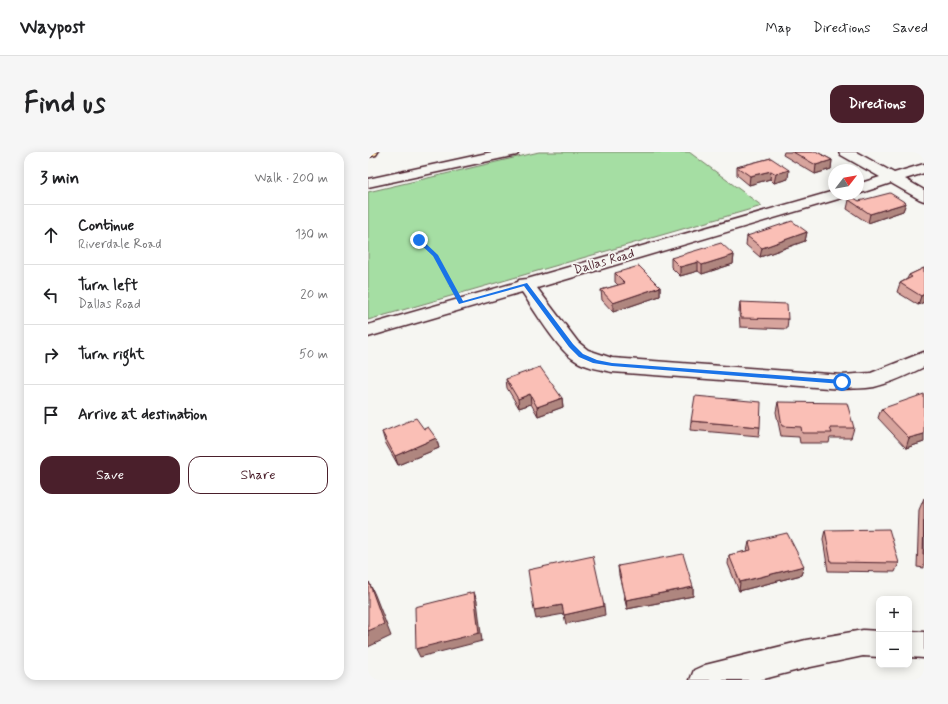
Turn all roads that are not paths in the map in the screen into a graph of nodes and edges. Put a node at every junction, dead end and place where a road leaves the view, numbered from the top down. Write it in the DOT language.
graph roads {
  1 [pos="371,152"];
  2 [pos="512,152"];
  3 [pos="846,152"];
  4 [pos="368,153"];
  5 [pos="924,168"];
  6 [pos="892,178"];
  7 [pos="368,183"];
  8 [pos="864,187"];
  9 [pos="924,196"];
  10 [pos="828,197"];
  11 [pos="525,284"];
  12 [pos="368,331"];
  13 [pos="924,359"];
  14 [pos="876,644"];
  15 [pos="912,644"];
  16 [pos="924,645"];
  17 [pos="705,680"];
  1 -- 4 [label="highway"];
  2 -- 7 [label="street"];
  3 -- 6 [label="street"];
  5 -- 6 [label="street"];
  6 -- 8 [label="street"];
  6 -- 9 [label="street"];
  10 -- 11 [label="street, Dallas Road"];
  11 -- 12 [label="street, Dallas Road"];
  11 -- 13 [label="street"];
  14 -- 17 [label="street"];
  15 -- 16 [label="street"];
}
